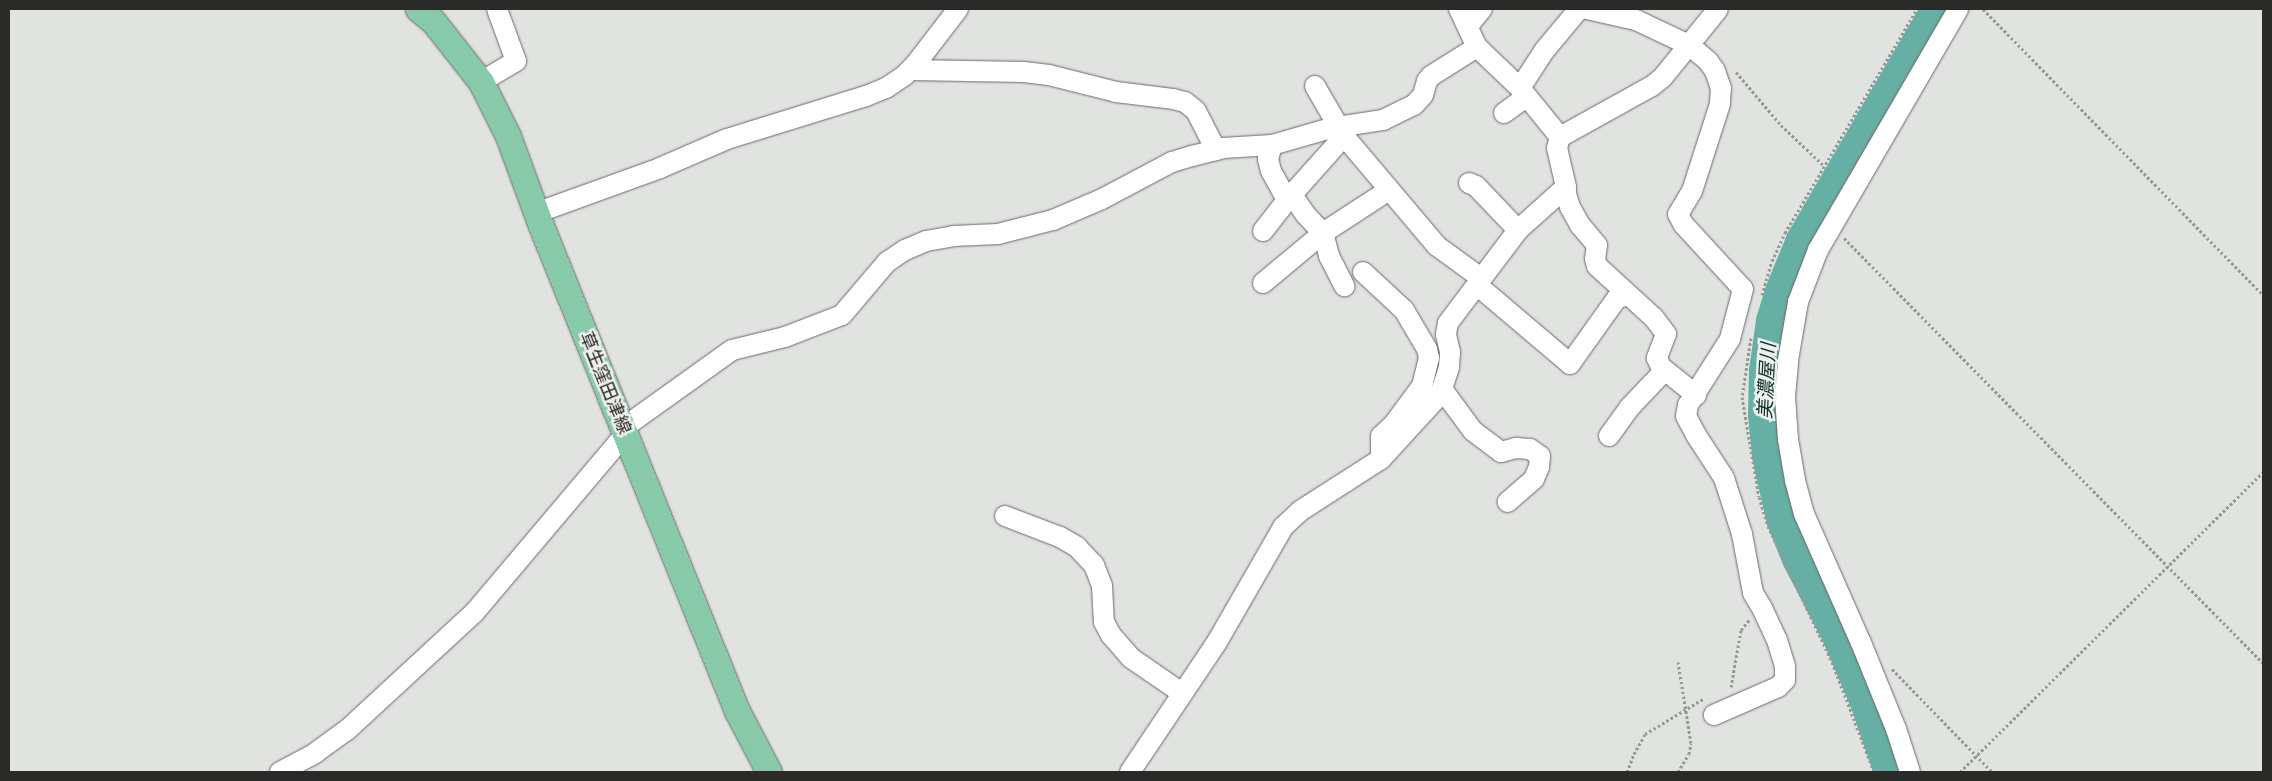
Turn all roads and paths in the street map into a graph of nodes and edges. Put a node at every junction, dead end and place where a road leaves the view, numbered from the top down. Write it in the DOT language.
graph roads {
  1 [pos="418,9"];
  2 [pos="498,9"];
  3 [pos="958,9"];
  4 [pos="1482,9"];
  5 [pos="1579,9"];
  6 [pos="1587,9"];
  7 [pos="1718,9"];
  8 [pos="1917,9"];
  9 [pos="1958,9"];
  10 [pos="1983,9"];
  11 [pos="1463,17"];
  12 [pos="1689,45"];
  13 [pos="1477,47"];
  14 [pos="1732,68"];
  15 [pos="910,70"];
  16 [pos="481,82"];
  17 [pos="1315,86"];
  18 [pos="1523,92"];
  19 [pos="1504,114"];
  20 [pos="1342,132"];
  21 [pos="1560,137"];
  22 [pos="1272,145"];
  23 [pos="1216,150"];
  24 [pos="1824,166"];
  25 [pos="1469,183"];
  26 [pos="1566,187"];
  27 [pos="1389,190"];
  28 [pos="1289,198"];
  29 [pos="536,213"];
  30 [pos="1831,227"];
  31 [pos="1518,230"];
  32 [pos="1263,231"];
  33 [pos="1323,233"];
  34 [pos="1363,272"];
  35 [pos="1479,281"];
  36 [pos="1263,283"];
  37 [pos="1344,286"];
  38 [pos="1629,295"];
  39 [pos="2263,295"];
  40 [pos="1760,303"];
  41 [pos="1753,329"];
  42 [pos="1665,370"];
  43 [pos="1442,389"];
  44 [pos="1696,395"];
  45 [pos="624,431"];
  46 [pos="1609,436"];
  47 [pos="1381,459"];
  48 [pos="2263,472"];
  49 [pos="1508,502"];
  50 [pos="1005,516"];
  51 [pos="2168,567"];
  52 [pos="1762,607"];
  53 [pos="1678,662"];
  54 [pos="2263,663"];
  55 [pos="1891,668"];
  56 [pos="1730,689"];
  57 [pos="1182,693"];
  58 [pos="1712,707"];
  59 [pos="1686,710"];
  60 [pos="1976,756"];
  61 [pos="280,772"];
  62 [pos="769,772"];
  63 [pos="1130,772"];
  64 [pos="1627,772"];
  65 [pos="1678,772"];
  66 [pos="1874,772"];
  67 [pos="1910,772"];
  68 [pos="1960,772"];
  69 [pos="1992,772"];
  1 -- 16 [label="main road, 草生窪田津線"];
  2 -- 16 [label="street"];
  3 -- 15 [label="street"];
  4 -- 11 [label="street"];
  5 -- 18 [label="street"];
  6 -- 12 [label="street"];
  7 -- 12 [label="street"];
  8 -- 24 [label="path"];
  9 -- 30 [label="street"];
  10 -- 39 [label="path"];
  11 -- 13 [label="street"];
  12 -- 21 [label="street"];
  12 -- 44 [label="street"];
  13 -- 18 [label="street"];
  13 -- 20 [label="street"];
  14 -- 24 [label="path"];
  15 -- 23 [label="street"];
  15 -- 29 [label="street"];
  16 -- 29 [label="main road, 草生窪田津線"];
  17 -- 20 [label="street"];
  18 -- 19 [label="street"];
  18 -- 21 [label="street"];
  20 -- 22 [label="street"];
  20 -- 27 [label="street"];
  20 -- 28 [label="street"];
  21 -- 26 [label="street"];
  22 -- 23 [label="street"];
  22 -- 28 [label="street"];
  23 -- 45 [label="street"];
  24 -- 40 [label="path"];
  25 -- 31 [label="street"];
  26 -- 31 [label="street"];
  26 -- 38 [label="street"];
  27 -- 33 [label="street"];
  27 -- 35 [label="street"];
  28 -- 32 [label="street"];
  28 -- 33 [label="street"];
  29 -- 45 [label="main road, 草生窪田津線"];
  30 -- 51 [label="path"];
  30 -- 67 [label="street"];
  31 -- 35 [label="street"];
  33 -- 36 [label="street"];
  33 -- 37 [label="street"];
  34 -- 47 [label="street"];
  35 -- 38 [label="street"];
  35 -- 43 [label="street"];
  38 -- 42 [label="street"];
  41 -- 66 [label="path"];
  42 -- 44 [label="street"];
  42 -- 46 [label="street"];
  43 -- 47 [label="street"];
  43 -- 49 [label="street"];
  44 -- 52 [label="street"];
  45 -- 61 [label="street"];
  45 -- 62 [label="main road, 草生窪田津線"];
  47 -- 57 [label="street"];
  48 -- 51 [label="path"];
  50 -- 57 [label="street"];
  51 -- 54 [label="path"];
  51 -- 60 [label="path"];
  52 -- 56 [label="path"];
  52 -- 58 [label="street"];
  53 -- 59 [label="path"];
  55 -- 60 [label="path"];
  57 -- 63 [label="street"];
  58 -- 59 [label="path"];
  59 -- 64 [label="path"];
  59 -- 65 [label="path"];
  60 -- 68 [label="path"];
  60 -- 69 [label="path"];
}
